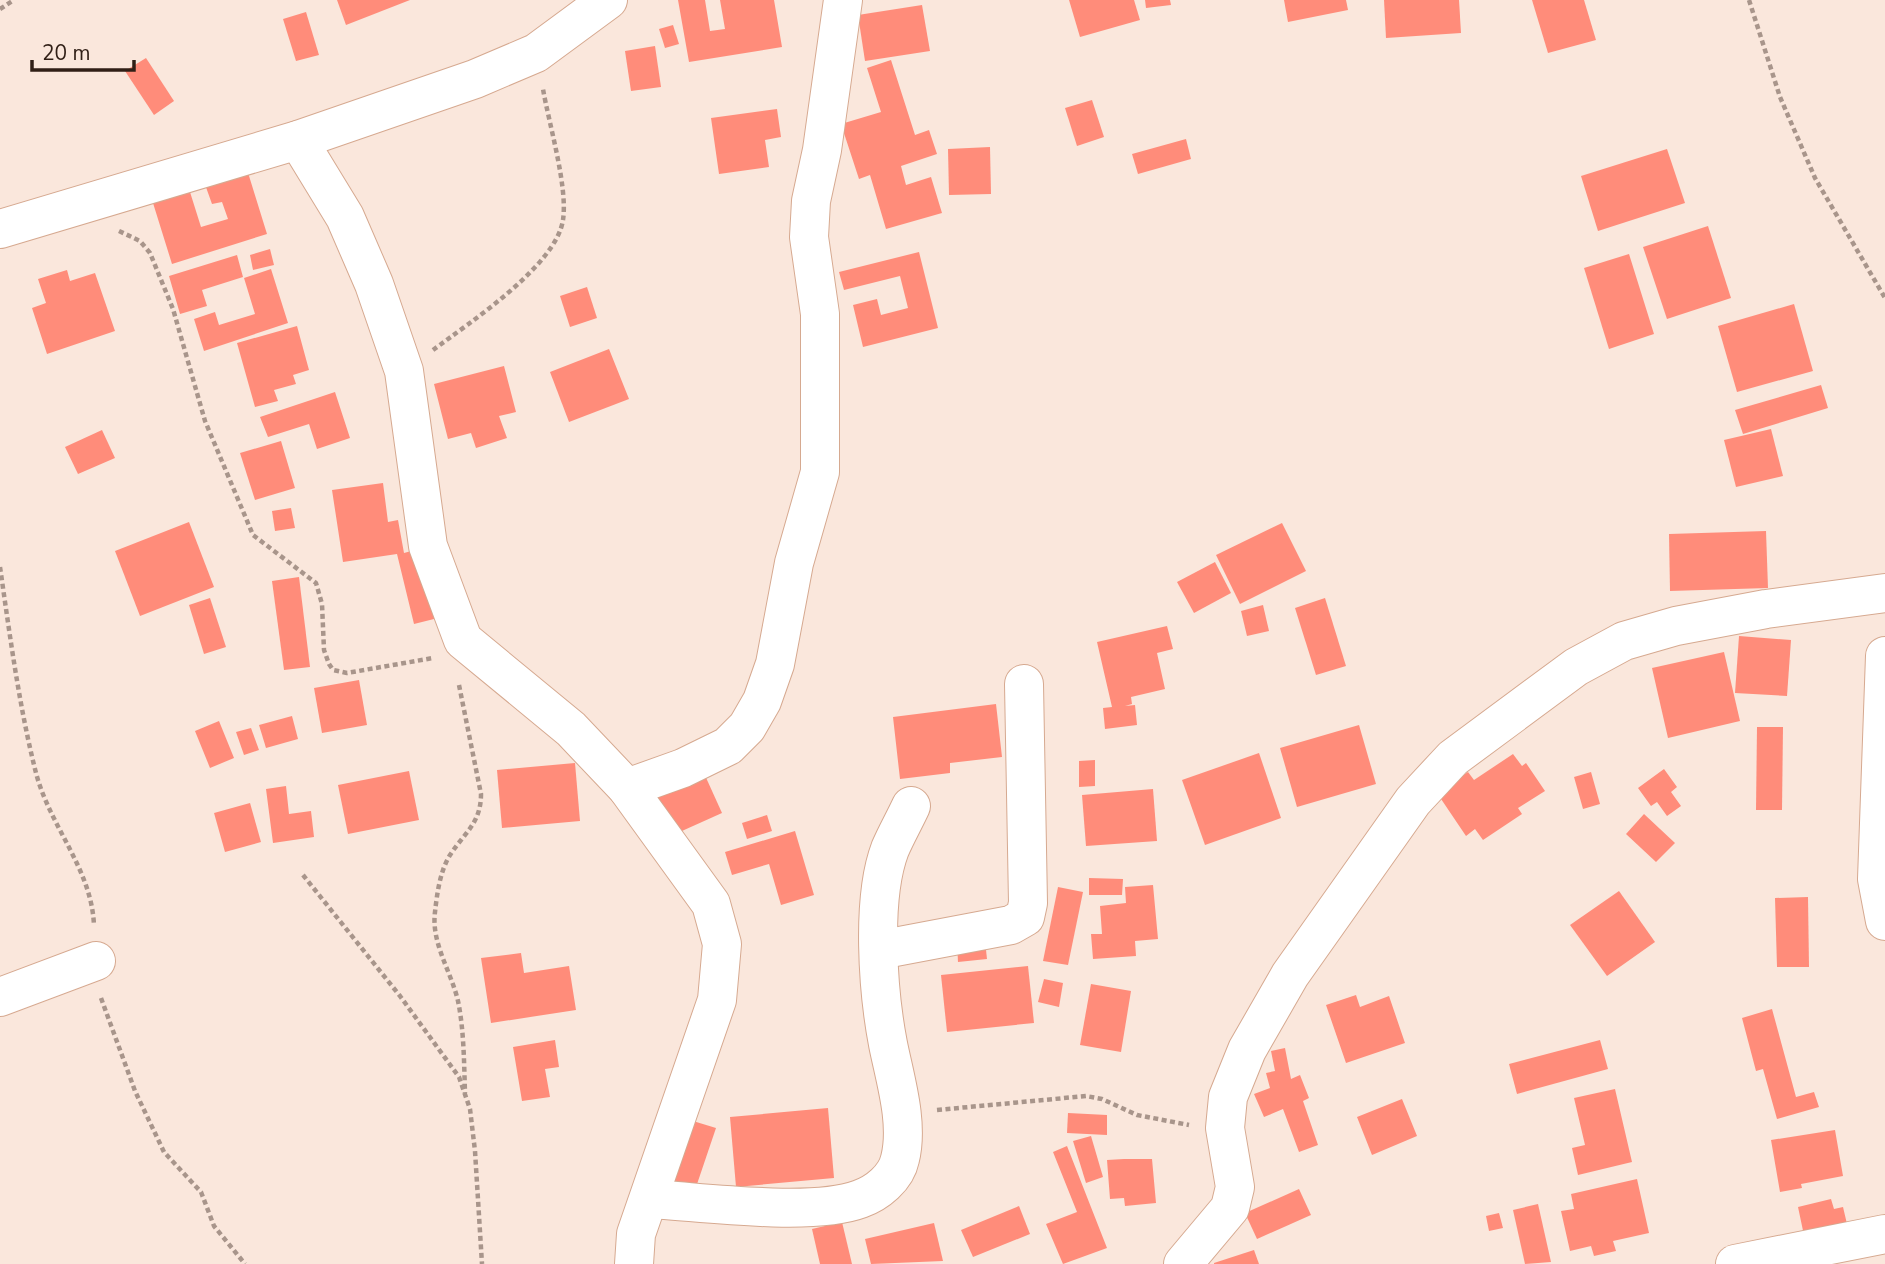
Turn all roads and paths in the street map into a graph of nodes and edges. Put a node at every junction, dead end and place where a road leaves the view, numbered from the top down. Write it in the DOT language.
graph roads {
  1 [pos="13,0"];
  2 [pos="608,0"];
  3 [pos="843,0"];
  4 [pos="1749,0"];
  5 [pos="0,8"];
  6 [pos="536,53"];
  7 [pos="298,139"];
  8 [pos="0,229"];
  9 [pos="117,229"];
  10 [pos="1885,298"];
  11 [pos="404,371"];
  12 [pos="1885,593"];
  13 [pos="462,651"];
  14 [pos="1885,656"];
  15 [pos="1024,684"];
  16 [pos="627,788"];
  17 [pos="911,806"];
  18 [pos="303,875"];
  19 [pos="1885,921"];
  20 [pos="879,950"];
  21 [pos="96,961"];
  22 [pos="0,997"];
  23 [pos="465,1093"];
  24 [pos="901,1112"];
  25 [pos="1225,1128"];
  26 [pos="649,1199"];
  27 [pos="1885,1234"];
  28 [pos="482,1264"];
  29 [pos="634,1264"];
  30 [pos="1182,1264"];
  31 [pos="1735,1264"];
  1 -- 5 [label="path"];
  2 -- 6 [label="street"];
  3 -- 16 [label="street"];
  4 -- 10 [label="path"];
  6 -- 7 [label="street"];
  6 -- 11 [label="path"];
  7 -- 8 [label="street"];
  7 -- 11 [label="street"];
  9 -- 13 [label="path"];
  11 -- 13 [label="street"];
  12 -- 25 [label="street"];
  13 -- 16 [label="street"];
  13 -- 23 [label="path"];
  14 -- 19 [label="street"];
  15 -- 20 [label="street"];
  16 -- 26 [label="street"];
  17 -- 20 [label="street"];
  18 -- 23 [label="path"];
  20 -- 24 [label="street"];
  21 -- 22 [label="street"];
  23 -- 28 [label="path"];
  24 -- 25 [label="path"];
  24 -- 26 [label="street"];
  25 -- 30 [label="street"];
  26 -- 29 [label="street"];
  27 -- 31 [label="street"];
}
